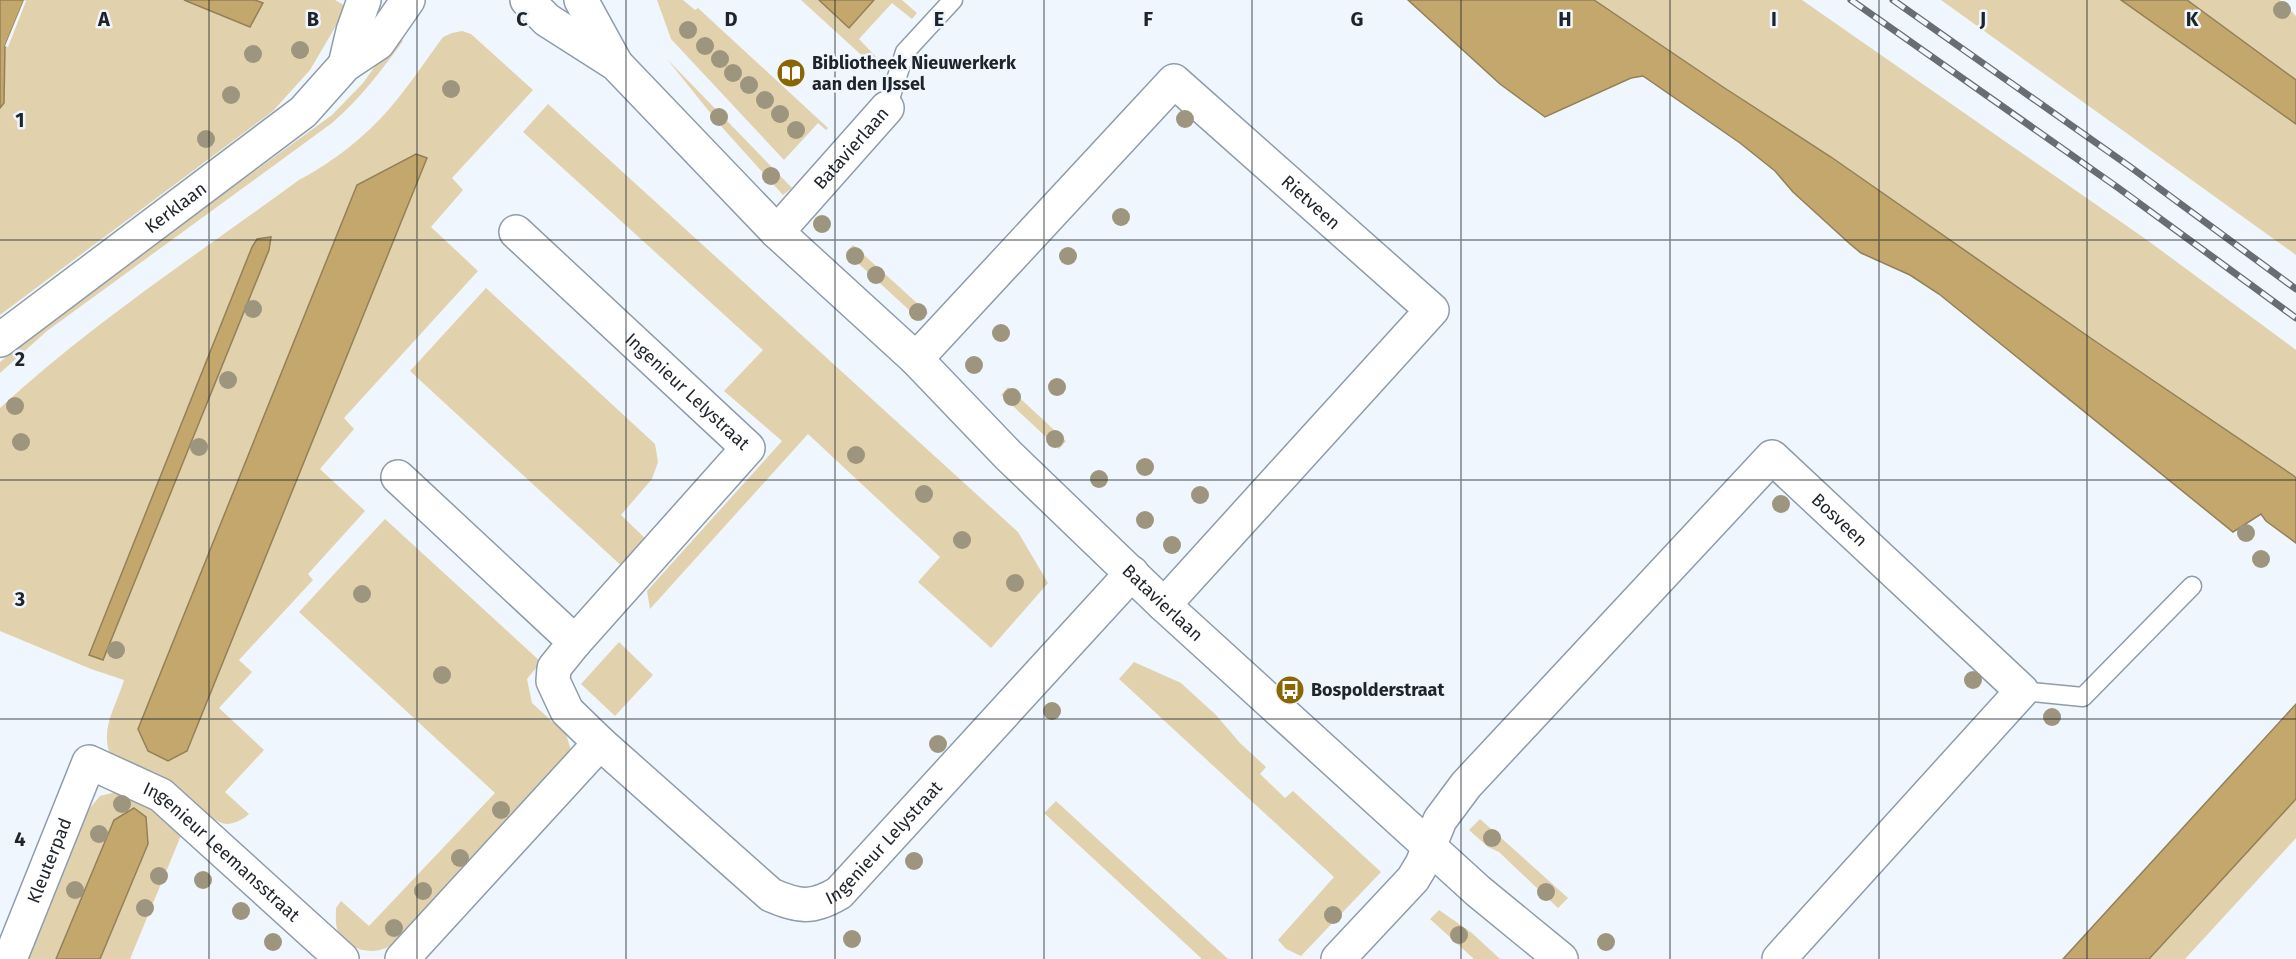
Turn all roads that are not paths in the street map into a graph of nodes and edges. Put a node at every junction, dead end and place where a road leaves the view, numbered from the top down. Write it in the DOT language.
graph roads {
  1 [pos="364,0"];
  2 [pos="408,0"];
  3 [pos="527,0"];
  4 [pos="581,0"];
  5 [pos="953,0"];
  6 [pos="616,64"];
  7 [pos="345,65"];
  8 [pos="887,108"];
  9 [pos="516,232"];
  10 [pos="777,232"];
  11 [pos="0,340"];
  12 [pos="916,359"];
  13 [pos="398,477"];
  14 [pos="1132,573"];
  15 [pos="2192,586"];
  16 [pos="1164,605"];
  17 [pos="575,642"];
  18 [pos="2022,691"];
  19 [pos="600,743"];
  20 [pos="89,762"];
  21 [pos="1430,845"];
  22 [pos="10,959"];
  23 [pos="342,959"];
  24 [pos="402,959"];
  25 [pos="1338,959"];
  26 [pos="1561,959"];
  27 [pos="1779,959"];
  1 -- 7 [label="street"];
  2 -- 7 [label="street, Kerklaan"];
  3 -- 6 [label="street, Batavierlaan"];
  4 -- 6 [label="street, Batavierlaan"];
  5 -- 8 [label="lane, Batavierlaan"];
  6 -- 10 [label="street, Batavierlaan"];
  7 -- 11 [label="street, Kerklaan"];
  8 -- 10 [label="street, Batavierlaan"];
  9 -- 17 [label="street, Ingenieur Lelystraat"];
  10 -- 12 [label="street, Batavierlaan"];
  12 -- 14 [label="street, Batavierlaan"];
  12 -- 16 [label="street, Rietveen"];
  13 -- 17 [label="street"];
  14 -- 16 [label="street, Batavierlaan"];
  14 -- 19 [label="street, Ingenieur Lelystraat"];
  15 -- 18 [label="lane"];
  16 -- 21 [label="street, Batavierlaan"];
  17 -- 19 [label="street, Ingenieur Lelystraat"];
  18 -- 21 [label="street, Bosveen"];
  18 -- 27 [label="street"];
  19 -- 24 [label="street"];
  20 -- 22 [label="street, Kleuterpad"];
  20 -- 23 [label="street, Ingenieur Leemansstraat"];
  21 -- 25 [label="street"];
  21 -- 26 [label="street, Batavierlaan"];
}
